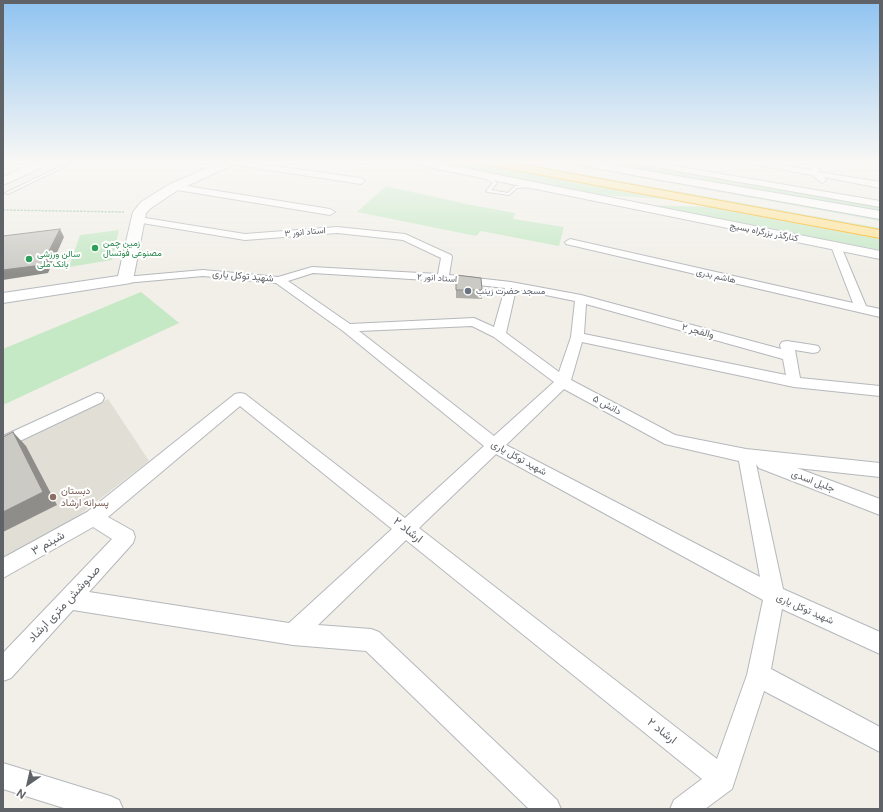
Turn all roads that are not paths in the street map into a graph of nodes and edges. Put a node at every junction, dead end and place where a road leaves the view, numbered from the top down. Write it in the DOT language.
graph roads {
  1 [pos="155,199"];
  2 [pos="251,199"];
  3 [pos="596,199"];
  4 [pos="687,199"];
  5 [pos="738,199"];
  6 [pos="788,199"];
  7 [pos="851,199"];
  8 [pos="601,200"];
  9 [pos="715,204"];
  10 [pos="880,204"];
  11 [pos="880,215"];
  12 [pos="140,216"];
  13 [pos="880,225"];
  14 [pos="312,231"];
  15 [pos="880,234"];
  16 [pos="570,242"];
  17 [pos="836,246"];
  18 [pos="880,255"];
  19 [pos="443,278"];
  20 [pos="125,280"];
  21 [pos="279,280"];
  22 [pos="511,285"];
  23 [pos="3,298"];
  24 [pos="581,299"];
  25 [pos="861,309"];
  26 [pos="880,313"];
  27 [pos="347,328"];
  28 [pos="499,334"];
  29 [pos="577,337"];
  30 [pos="813,349"];
  31 [pos="789,356"];
  32 [pos="563,382"];
  33 [pos="794,382"];
  34 [pos="880,391"];
  35 [pos="97,398"];
  36 [pos="3,443"];
  37 [pos="495,446"];
  38 [pos="746,456"];
  39 [pos="880,470"];
  40 [pos="880,507"];
  41 [pos="93,518"];
  42 [pos="407,529"];
  43 [pos="3,569"];
  44 [pos="774,595"];
  45 [pos="69,599"];
  46 [pos="293,634"];
  47 [pos="880,643"];
  48 [pos="3,670"];
  49 [pos="758,675"];
  50 [pos="880,740"];
  51 [pos="3,776"];
  52 [pos="723,780"];
  53 [pos="110,809"];
  54 [pos="548,809"];
  55 [pos="683,809"];
  1 -- 12 [label="street"];
  2 -- 14 [label="street"];
  3 -- 8 [label="street, کنارگذر بزرگراه بسیج"];
  4 -- 9 [label="highway"];
  5 -- 13 [label="highway"];
  6 -- 11 [label="street"];
  7 -- 10 [label="street"];
  8 -- 9 [label="street"];
  8 -- 17 [label="street, کنارگذر بزرگراه بسیج"];
  9 -- 15 [label="highway"];
  12 -- 14 [label="street, استاد انور ۳"];
  12 -- 20 [label="street"];
  14 -- 19 [label="street, استاد انور ۳"];
  16 -- 25 [label="street, هاشم بدری"];
  17 -- 18 [label="street, کنارگذر بزرگراه بسیج"];
  17 -- 25 [label="street"];
  19 -- 21 [label="street, استاد انور ۲"];
  19 -- 22 [label="street, استاد انور ۲"];
  20 -- 21 [label="street, شهید توکل یاری"];
  20 -- 23 [label="street"];
  21 -- 27 [label="street, شهید توکل یاری"];
  22 -- 24 [label="street, استاد انور ۲"];
  22 -- 28 [label="street"];
  24 -- 29 [label="street"];
  24 -- 31 [label="street, والفجر ۲"];
  25 -- 26 [label="street, هاشم بدری"];
  27 -- 28 [label="street, دانش ۵"];
  27 -- 37 [label="street, شهید توکل یاری"];
  28 -- 32 [label="street, دانش ۵"];
  29 -- 32 [label="street"];
  29 -- 33 [label="street"];
  30 -- 31 [label="street"];
  31 -- 33 [label="street"];
  32 -- 37 [label="street"];
  32 -- 38 [label="street, دانش ۵"];
  33 -- 34 [label="street"];
  35 -- 36 [label="street"];
  37 -- 42 [label="street"];
  37 -- 44 [label="street, شهید توکل یاری"];
  38 -- 39 [label="street, دانش ۵"];
  38 -- 40 [label="street, جلیل اسدی"];
  38 -- 44 [label="street"];
  41 -- 42 [label="street, ارشاد ۲"];
  41 -- 43 [label="street, شبنم ۳"];
  41 -- 45 [label="street, صدوشش متری ارشاد"];
  42 -- 46 [label="street"];
  42 -- 52 [label="street, ارشاد ۲"];
  44 -- 47 [label="street, شهید توکل یاری"];
  44 -- 49 [label="street"];
  45 -- 46 [label="street"];
  45 -- 48 [label="street, صدوشش متری ارشاد"];
  46 -- 54 [label="street"];
  49 -- 50 [label="street"];
  49 -- 52 [label="street"];
  51 -- 53 [label="street"];
  52 -- 55 [label="street"];
}
